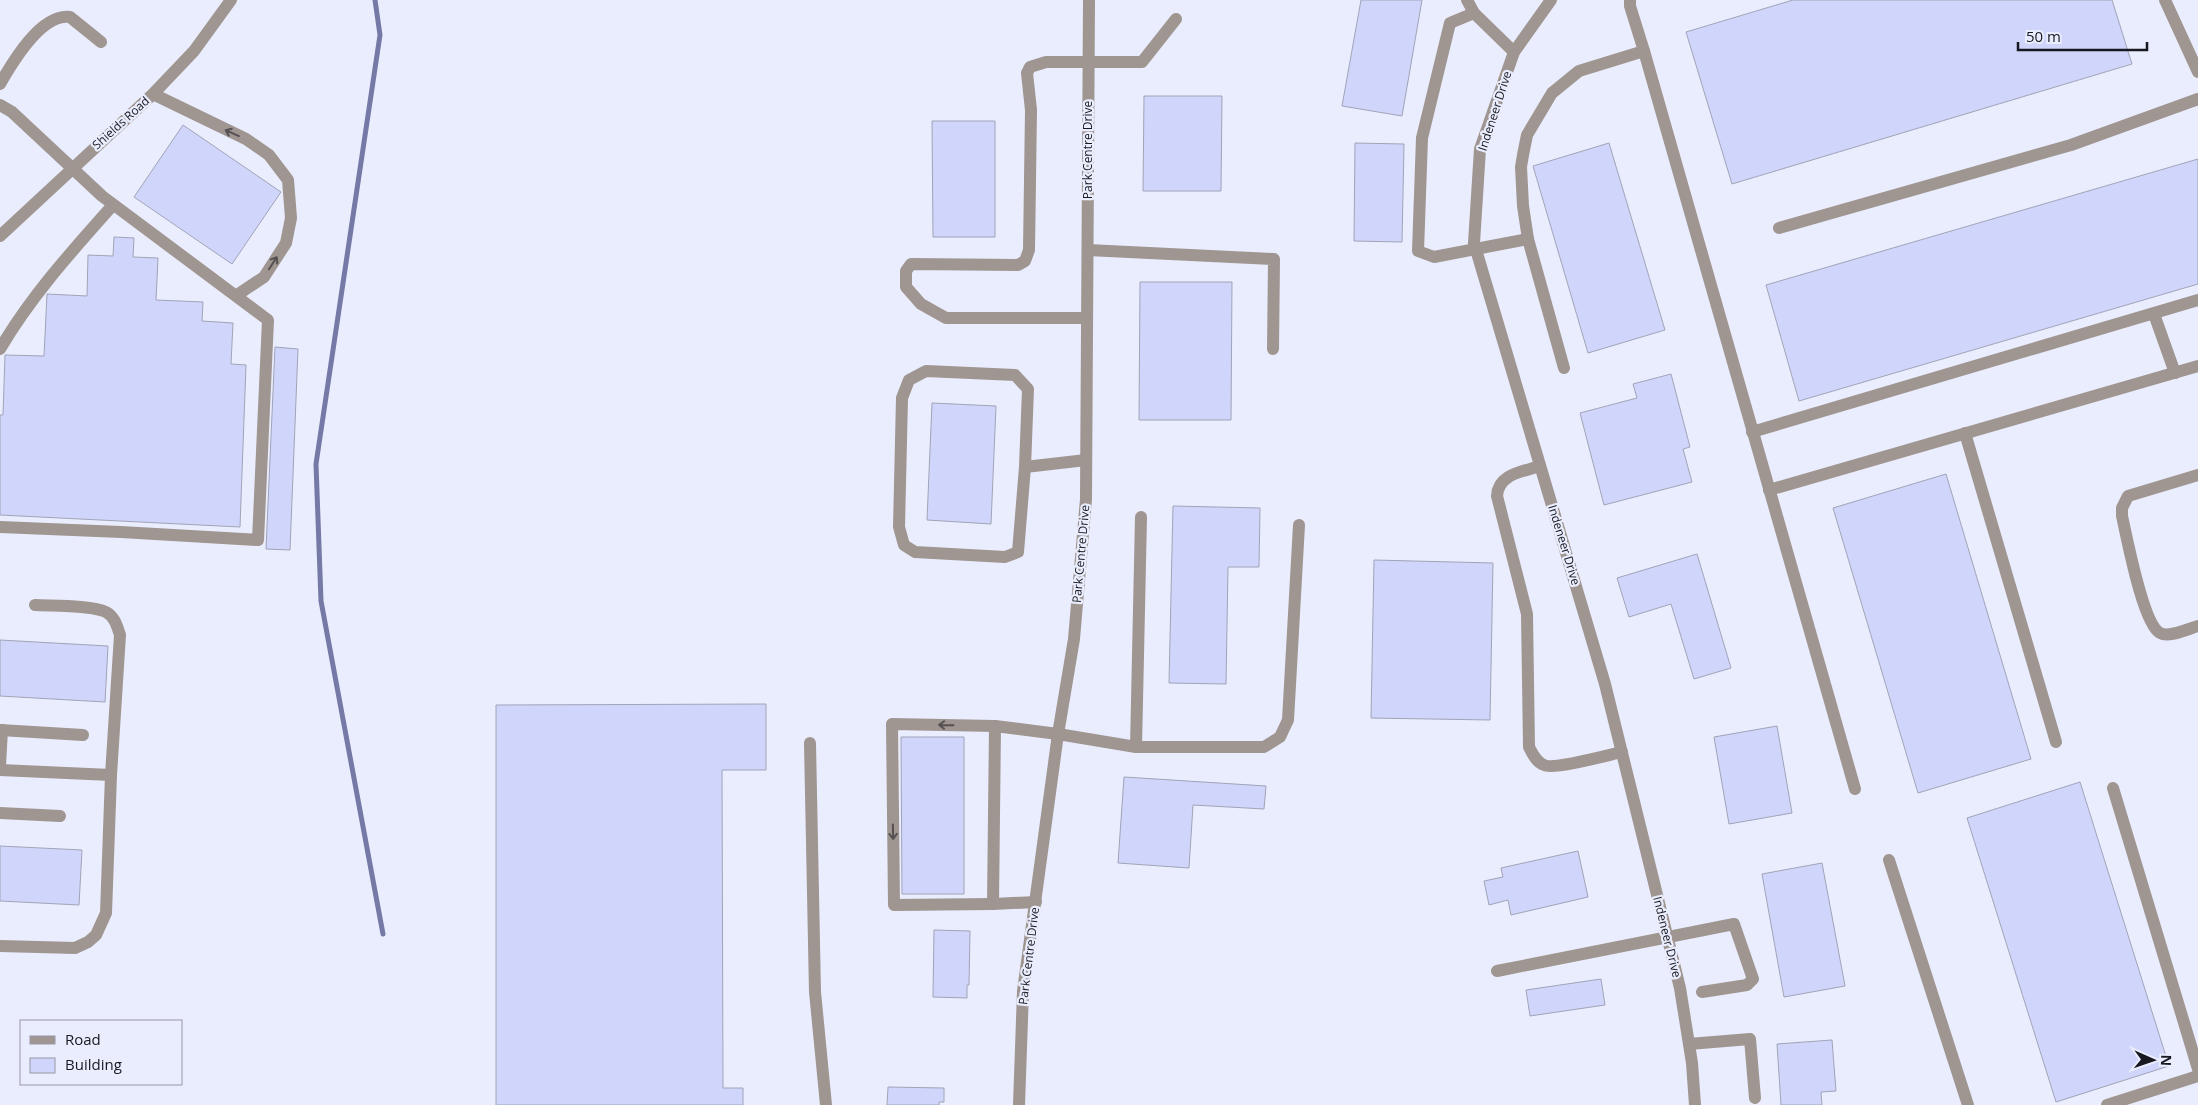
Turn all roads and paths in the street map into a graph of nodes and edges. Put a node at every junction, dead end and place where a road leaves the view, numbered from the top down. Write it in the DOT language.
graph roads {
  1 [pos="231,0"];
  2 [pos="1089,0"];
  3 [pos="1467,0"];
  4 [pos="1550,0"];
  5 [pos="1630,0"];
  6 [pos="2165,0"];
  7 [pos="1474,13"];
  8 [pos="1176,19"];
  9 [pos="101,42"];
  10 [pos="1644,51"];
  11 [pos="1514,52"];
  12 [pos="1089,62"];
  13 [pos="2198,72"];
  14 [pos="0,84"];
  15 [pos="153,94"];
  16 [pos="2198,99"];
  17 [pos="0,105"];
  18 [pos="73,168"];
  19 [pos="113,205"];
  20 [pos="1779,228"];
  21 [pos="0,236"];
  22 [pos="1528,240"];
  23 [pos="1088,250"];
  24 [pos="1476,250"];
  25 [pos="237,295"];
  26 [pos="2198,300"];
  27 [pos="2154,314"];
  28 [pos="1087,318"];
  29 [pos="0,349"];
  30 [pos="1273,349"];
  31 [pos="2198,366"];
  32 [pos="1564,368"];
  33 [pos="2175,373"];
  34 [pos="1752,432"];
  35 [pos="1965,433"];
  36 [pos="1086,460"];
  37 [pos="1025,466"];
  38 [pos="1540,466"];
  39 [pos="2198,475"];
  40 [pos="1769,490"];
  41 [pos="1141,516"];
  42 [pos="1299,525"];
  43 [pos="0,528"];
  44 [pos="35,606"];
  45 [pos="2198,626"];
  46 [pos="995,726"];
  47 [pos="1,730"];
  48 [pos="1058,734"];
  49 [pos="83,735"];
  50 [pos="2056,742"];
  51 [pos="810,743"];
  52 [pos="1136,747"];
  53 [pos="1622,752"];
  54 [pos="0,765"];
  55 [pos="0,770"];
  56 [pos="111,775"];
  57 [pos="2113,788"];
  58 [pos="1856,789"];
  59 [pos="0,813"];
  60 [pos="60,816"];
  61 [pos="1889,860"];
  62 [pos="1036,902"];
  63 [pos="993,904"];
  64 [pos="1667,937"];
  65 [pos="0,946"];
  66 [pos="1497,971"];
  67 [pos="1702,992"];
  68 [pos="1689,1044"];
  69 [pos="2198,1069"];
  70 [pos="2198,1076"];
  71 [pos="1755,1098"];
  72 [pos="826,1105"];
  73 [pos="1019,1105"];
  74 [pos="1695,1105"];
  75 [pos="1968,1105"];
  76 [pos="2107,1105"];
  1 -- 15 [label="street, Shields Road"];
  2 -- 12 [label="street, Park Centre Drive"];
  3 -- 7 [label="street"];
  4 -- 11 [label="street, Indeneer Drive"];
  5 -- 10 [label="street"];
  6 -- 13 [label="street"];
  7 -- 11 [label="street"];
  7 -- 24 [label="street"];
  8 -- 12 [label="street"];
  9 -- 14 [label="street"];
  10 -- 22 [label="street"];
  10 -- 34 [label="street"];
  11 -- 24 [label="street, Indeneer Drive"];
  12 -- 23 [label="street, Park Centre Drive"];
  12 -- 28 [label="street"];
  15 -- 18 [label="street, Shields Road"];
  25 -- 15 [label="street, one-way"];
  16 -- 20 [label="street"];
  17 -- 18 [label="street"];
  18 -- 19 [label="street"];
  18 -- 21 [label="street, Shields Road"];
  19 -- 25 [label="street"];
  19 -- 29 [label="street"];
  22 -- 24 [label="street"];
  22 -- 32 [label="street"];
  23 -- 28 [label="street, Park Centre Drive"];
  23 -- 30 [label="street"];
  24 -- 38 [label="street, Indeneer Drive"];
  25 -- 43 [label="street"];
  26 -- 27 [label="street"];
  27 -- 33 [label="street"];
  27 -- 34 [label="street"];
  28 -- 36 [label="street, Park Centre Drive"];
  31 -- 33 [label="street"];
  33 -- 35 [label="street"];
  34 -- 40 [label="street"];
  35 -- 40 [label="street"];
  35 -- 50 [label="street"];
  36 -- 37 [label="street"];
  36 -- 48 [label="street, Park Centre Drive"];
  37 -- 37 [label="street"];
  38 -- 53 [label="street, Indeneer Drive"];
  38 -- 53 [label="street"];
  39 -- 45 [label="street"];
  40 -- 58 [label="street"];
  41 -- 52 [label="street"];
  42 -- 52 [label="street"];
  44 -- 56 [label="street"];
  46 -- 48 [label="street"];
  46 -- 63 [label="street"];
  46 -- 63 [label="street, one-way"];
  47 -- 49 [label="street"];
  47 -- 54 [label="street"];
  48 -- 52 [label="street"];
  48 -- 62 [label="street, Park Centre Drive"];
  51 -- 72 [label="street"];
  53 -- 64 [label="street, Indeneer Drive"];
  55 -- 56 [label="street"];
  56 -- 65 [label="street"];
  57 -- 69 [label="street"];
  59 -- 60 [label="street"];
  61 -- 75 [label="street"];
  62 -- 63 [label="street"];
  62 -- 73 [label="street, Park Centre Drive"];
  64 -- 66 [label="street"];
  64 -- 67 [label="street"];
  64 -- 68 [label="street, Indeneer Drive"];
  68 -- 71 [label="street"];
  68 -- 74 [label="street, Indeneer Drive"];
  70 -- 76 [label="street"];
}
